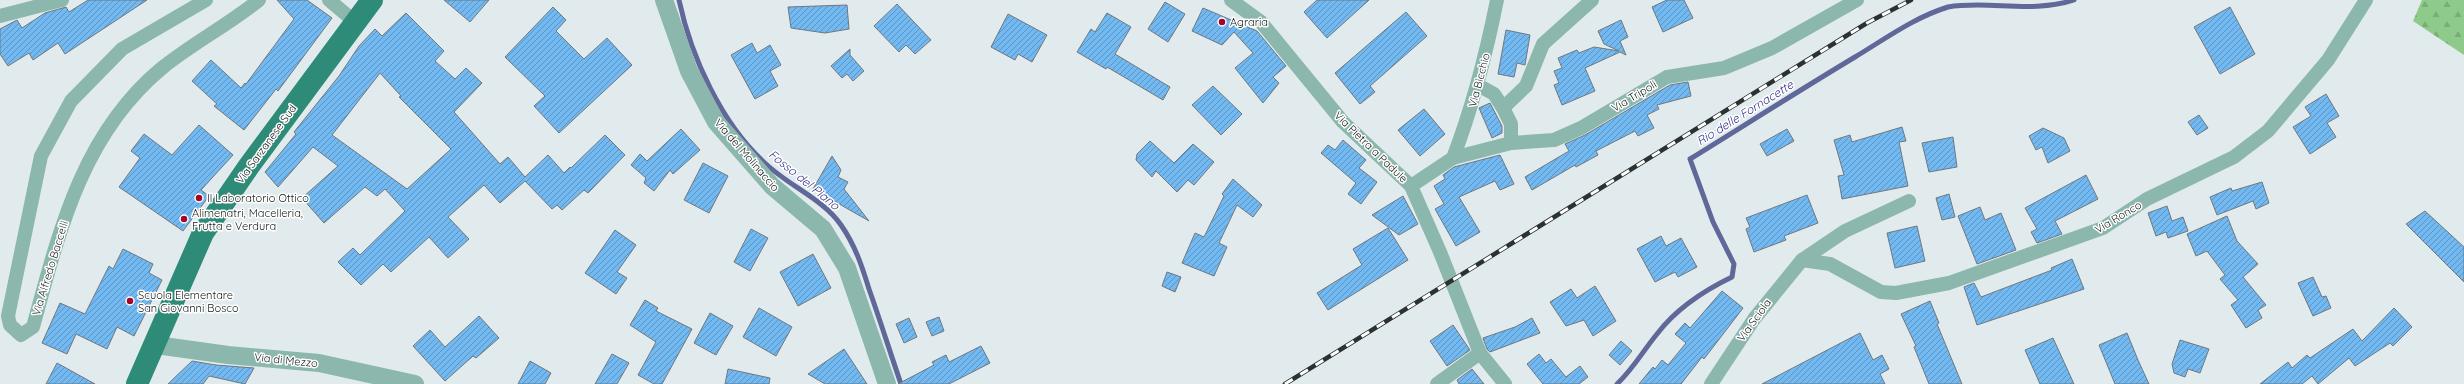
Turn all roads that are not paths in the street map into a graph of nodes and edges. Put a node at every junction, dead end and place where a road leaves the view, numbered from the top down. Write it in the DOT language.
graph roads {
  1 [pos="62,0"];
  2 [pos="206,0"];
  3 [pos="259,0"];
  4 [pos="329,0"];
  5 [pos="372,0"];
  6 [pos="664,0"];
  7 [pos="1231,0"];
  8 [pos="1497,0"];
  9 [pos="1592,0"];
  10 [pos="1857,0"];
  11 [pos="2366,0"];
  12 [pos="0,16"];
  13 [pos="355,22"];
  14 [pos="1478,84"];
  15 [pos="1503,108"];
  16 [pos="1511,143"];
  17 [pos="1453,158"];
  18 [pos="1411,186"];
  19 [pos="1909,201"];
  20 [pos="1802,260"];
  21 [pos="156,345"];
  22 [pos="1480,353"];
  23 [pos="137,384"];
  24 [pos="415,384"];
  25 [pos="887,384"];
  26 [pos="1437,384"];
  27 [pos="1505,384"];
  28 [pos="1711,384"];
  1 -- 12 [label="street"];
  2 -- 3 [label="street, Via Alfredo Baccelli"];
  4 -- 13 [label="street"];
  5 -- 13 [label="main road, Via Sarzanese Sud"];
  6 -- 25 [label="street, Via del Molinaccio"];
  7 -- 18 [label="street, Via Pietra a Padule"];
  8 -- 14 [label="street, Via Bicchio"];
  9 -- 15 [label="street"];
  10 -- 16 [label="street, Via Tripoli"];
  11 -- 20 [label="street, Via Ronco"];
  13 -- 21 [label="main road, Via Sarzanese Sud"];
  14 -- 15 [label="street"];
  14 -- 17 [label="street, Via Bicchio"];
  15 -- 16 [label="street"];
  16 -- 17 [label="street, Via Tripoli"];
  17 -- 18 [label="street, Via Tripoli"];
  18 -- 22 [label="street, Via Pietra a Padule"];
  19 -- 20 [label="street, Via Sciola"];
  20 -- 28 [label="street, Via Sciola"];
  21 -- 23 [label="main road, Via Sarzanese Sud"];
  21 -- 24 [label="street, Via di Mezzo"];
  22 -- 26 [label="street"];
  22 -- 27 [label="street, Via Pietra a Padule"];
}
